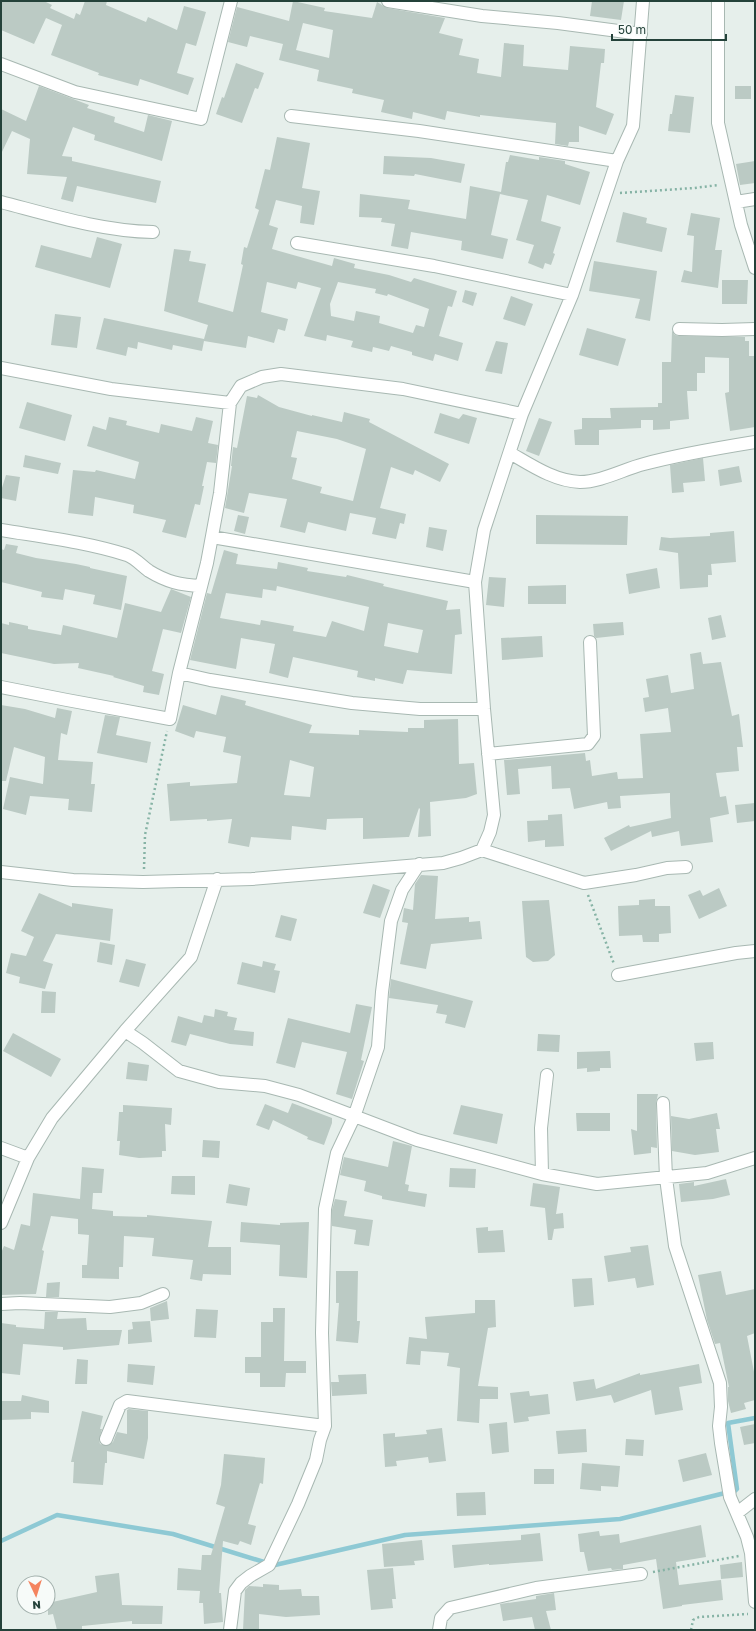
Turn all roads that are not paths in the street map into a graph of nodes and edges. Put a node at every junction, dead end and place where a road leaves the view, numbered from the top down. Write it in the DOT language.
graph roads {
  1 [pos="231,1"];
  2 [pos="388,1"];
  3 [pos="643,1"];
  4 [pos="718,1"];
  5 [pos="641,34"];
  6 [pos="1,64"];
  7 [pos="291,116"];
  8 [pos="617,161"];
  9 [pos="755,199"];
  10 [pos="1,202"];
  11 [pos="736,202"];
  12 [pos="153,232"];
  13 [pos="297,243"];
  14 [pos="755,268"];
  15 [pos="572,295"];
  16 [pos="679,329"];
  17 [pos="755,329"];
  18 [pos="1,368"];
  19 [pos="230,403"];
  20 [pos="522,414"];
  21 [pos="755,442"];
  22 [pos="510,453"];
  23 [pos="1,530"];
  24 [pos="212,537"];
  25 [pos="476,582"];
  26 [pos="201,586"];
  27 [pos="590,642"];
  28 [pos="179,673"];
  29 [pos="1,686"];
  30 [pos="484,709"];
  31 [pos="488,754"];
  32 [pos="482,850"];
  33 [pos="419,864"];
  34 [pos="686,867"];
  35 [pos="1,872"];
  36 [pos="217,879"];
  37 [pos="755,951"];
  38 [pos="618,975"];
  39 [pos="125,1031"];
  40 [pos="547,1075"];
  41 [pos="663,1102"];
  42 [pos="354,1117"];
  43 [pos="1,1148"];
  44 [pos="28,1158"];
  45 [pos="755,1158"];
  46 [pos="542,1174"];
  47 [pos="666,1178"];
  48 [pos="1,1223"];
  49 [pos="162,1294"];
  50 [pos="1,1304"];
  51 [pos="325,1426"];
  52 [pos="106,1439"];
  53 [pos="755,1499"];
  54 [pos="737,1513"];
  55 [pos="641,1574"];
  56 [pos="755,1602"];
  57 [pos="230,1630"];
  58 [pos="440,1630"];
  1 -- 6 [label="street"];
  2 -- 5 [label="street"];
  3 -- 5 [label="street"];
  4 -- 11 [label="street"];
  5 -- 8 [label="street"];
  7 -- 8 [label="street"];
  8 -- 15 [label="street"];
  9 -- 11 [label="street"];
  10 -- 12 [label="street"];
  11 -- 14 [label="street"];
  13 -- 15 [label="street"];
  15 -- 20 [label="street"];
  16 -- 17 [label="street"];
  18 -- 19 [label="street"];
  19 -- 20 [label="street"];
  19 -- 24 [label="street"];
  20 -- 22 [label="street"];
  21 -- 22 [label="street"];
  22 -- 25 [label="street"];
  23 -- 26 [label="street"];
  24 -- 25 [label="street"];
  24 -- 26 [label="street"];
  25 -- 30 [label="street"];
  26 -- 28 [label="street"];
  27 -- 31 [label="street"];
  28 -- 29 [label="street"];
  28 -- 30 [label="street"];
  30 -- 31 [label="street"];
  31 -- 32 [label="street"];
  32 -- 33 [label="street"];
  32 -- 34 [label="street"];
  33 -- 36 [label="street"];
  33 -- 42 [label="street"];
  35 -- 36 [label="street"];
  36 -- 39 [label="street"];
  37 -- 38 [label="street"];
  39 -- 42 [label="street"];
  39 -- 44 [label="street"];
  40 -- 46 [label="street"];
  41 -- 47 [label="street"];
  42 -- 46 [label="street"];
  42 -- 51 [label="street"];
  43 -- 44 [label="street"];
  44 -- 48 [label="street"];
  45 -- 47 [label="street"];
  46 -- 47 [label="street"];
  47 -- 54 [label="street"];
  49 -- 50 [label="street"];
  51 -- 52 [label="street"];
  51 -- 57 [label="street"];
  53 -- 54 [label="street"];
  54 -- 56 [label="street"];
  55 -- 58 [label="street"];
}
